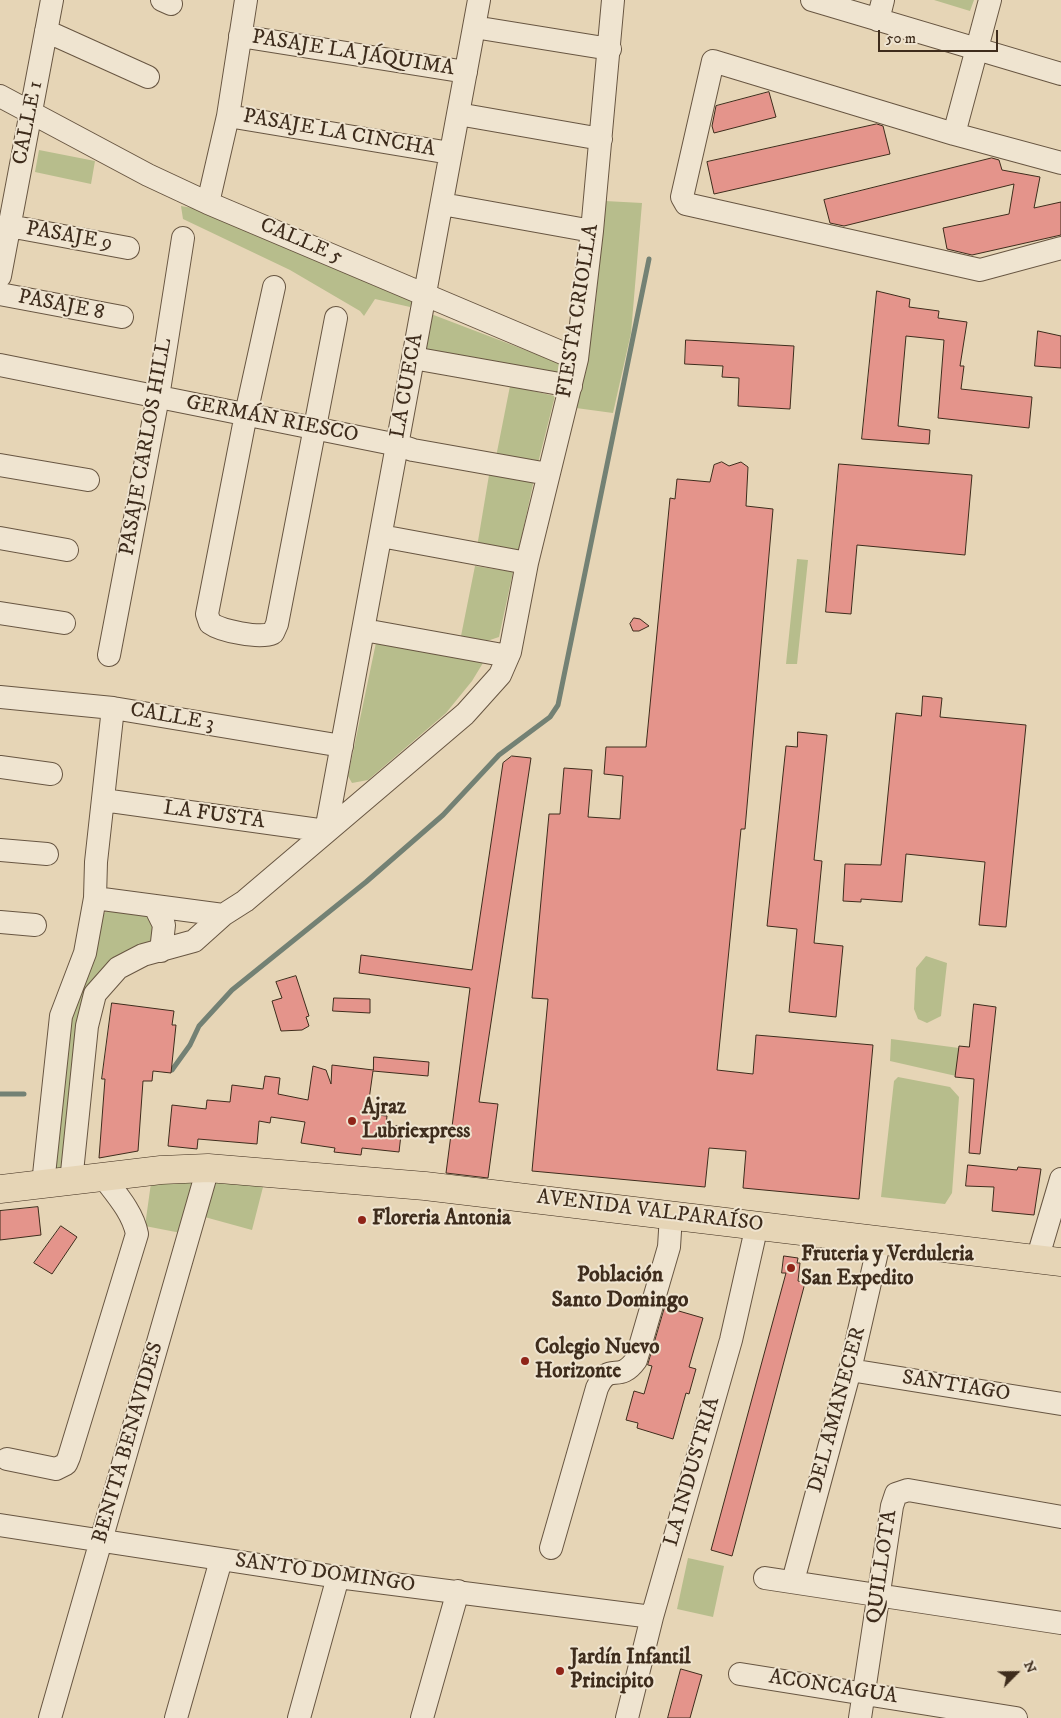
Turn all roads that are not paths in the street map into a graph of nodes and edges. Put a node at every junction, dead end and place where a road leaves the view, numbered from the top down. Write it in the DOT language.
graph roads {
  1 [pos="52,0"];
  2 [pos="246,0"];
  3 [pos="479,0"];
  4 [pos="613,0"];
  5 [pos="812,0"];
  6 [pos="990,0"];
  7 [pos="881,10"];
  8 [pos="474,27"];
  9 [pos="46,30"];
  10 [pos="240,36"];
  11 [pos="610,50"];
  12 [pos="976,50"];
  13 [pos="466,72"];
  14 [pos="1061,74"];
  15 [pos="148,77"];
  16 [pos="0,96"];
  17 [pos="31,112"];
  18 [pos="458,114"];
  19 [pos="228,116"];
  20 [pos="954,134"];
  21 [pos="601,139"];
  22 [pos="450,153"];
  23 [pos="1061,163"];
  24 [pos="208,202"];
  25 [pos="442,204"];
  26 [pos="9,226"];
  27 [pos="592,231"];
  28 [pos="183,238"];
  29 [pos="128,248"];
  30 [pos="1061,248"];
  31 [pos="0,276"];
  32 [pos="274,286"];
  33 [pos="0,294"];
  34 [pos="425,295"];
  35 [pos="122,317"];
  36 [pos="336,318"];
  37 [pos="413,358"];
  38 [pos="577,359"];
  39 [pos="0,365"];
  40 [pos="571,386"];
  41 [pos="158,397"];
  42 [pos="246,414"];
  43 [pos="314,428"];
  44 [pos="398,445"];
  45 [pos="0,465"];
  46 [pos="548,474"];
  47 [pos="88,480"];
  48 [pos="381,536"];
  49 [pos="0,538"];
  50 [pos="67,550"];
  51 [pos="527,563"];
  52 [pos="0,613"];
  53 [pos="64,624"];
  54 [pos="364,630"];
  55 [pos="109,655"];
  56 [pos="504,666"];
  57 [pos="0,697"];
  58 [pos="113,708"];
  59 [pos="342,746"];
  60 [pos="0,767"];
  61 [pos="337,772"];
  62 [pos="51,774"];
  63 [pos="368,796"];
  64 [pos="102,800"];
  65 [pos="326,831"];
  66 [pos="0,850"];
  67 [pos="47,854"];
  68 [pos="95,898"];
  69 [pos="155,907"];
  70 [pos="223,915"];
  71 [pos="0,922"];
  72 [pos="35,925"];
  73 [pos="161,951"];
  74 [pos="208,1168"];
  75 [pos="104,1178"];
  76 [pos="1061,1179"];
  77 [pos="71,1182"];
  78 [pos="44,1184"];
  79 [pos="0,1189"];
  80 [pos="671,1215"];
  81 [pos="757,1224"];
  82 [pos="880,1238"];
  83 [pos="1049,1261"];
  84 [pos="850,1370"];
  85 [pos="1061,1404"];
  86 [pos="7,1459"];
  87 [pos="1061,1517"];
  88 [pos="0,1525"];
  89 [pos="100,1541"];
  90 [pos="551,1548"];
  91 [pos="221,1560"];
  92 [pos="338,1577"];
  93 [pos="765,1578"];
  94 [pos="793,1581"];
  95 [pos="458,1590"];
  96 [pos="880,1594"];
  97 [pos="652,1617"];
  98 [pos="1061,1623"];
  99 [pos="740,1674"];
  100 [pos="864,1693"];
  101 [pos="50,1718"];
  102 [pos="176,1718"];
  103 [pos="299,1718"];
  104 [pos="422,1718"];
  105 [pos="627,1718"];
  106 [pos="860,1718"];
  107 [pos="1016,1718"];
  1 -- 9 [label="street, CALLE 1"];
  2 -- 10 [label="street"];
  3 -- 8 [label="street, LA CUECA"];
  4 -- 11 [label="street, FIESTA CRIOLLA"];
  5 -- 7 [label="street"];
  6 -- 12 [label="street"];
  7 -- 12 [label="street"];
  8 -- 11 [label="street"];
  8 -- 13 [label="street, LA CUECA"];
  9 -- 15 [label="street"];
  9 -- 17 [label="street, CALLE 1"];
  10 -- 13 [label="street, PASAJE LA JÁQUIMA"];
  10 -- 19 [label="street"];
  11 -- 21 [label="street, FIESTA CRIOLLA"];
  12 -- 14 [label="street"];
  12 -- 20 [label="street"];
  13 -- 18 [label="street, LA CUECA"];
  16 -- 17 [label="street, CALLE 5"];
  17 -- 24 [label="street, CALLE 5"];
  17 -- 26 [label="street, CALLE 1"];
  18 -- 21 [label="street"];
  18 -- 22 [label="street, LA CUECA"];
  19 -- 22 [label="street, PASAJE LA CINCHA"];
  19 -- 24 [label="street"];
  20 -- 23 [label="street"];
  20 -- 30 [label="street"];
  21 -- 27 [label="street, FIESTA CRIOLLA"];
  22 -- 25 [label="street, LA CUECA"];
  24 -- 34 [label="street, CALLE 5"];
  25 -- 27 [label="street"];
  25 -- 34 [label="street, LA CUECA"];
  26 -- 29 [label="street, PASAJE 9"];
  26 -- 31 [label="street, CALLE 1"];
  27 -- 38 [label="street, FIESTA CRIOLLA"];
  28 -- 41 [label="street, PASAJE CARLOS HILL"];
  32 -- 42 [label="street"];
  33 -- 35 [label="street, PASAJE 8"];
  34 -- 37 [label="street, LA CUECA"];
  34 -- 38 [label="street, CALLE 5"];
  36 -- 43 [label="street"];
  37 -- 40 [label="street"];
  37 -- 44 [label="street, LA CUECA"];
  38 -- 40 [label="street, FIESTA CRIOLLA"];
  39 -- 41 [label="street, GERMÁN RIESCO"];
  40 -- 46 [label="street, FIESTA CRIOLLA"];
  41 -- 42 [label="street, GERMÁN RIESCO"];
  41 -- 55 [label="street, PASAJE CARLOS HILL"];
  42 -- 43 [label="street, GERMÁN RIESCO"];
  42 -- 43 [label="street"];
  43 -- 44 [label="street, GERMÁN RIESCO"];
  44 -- 46 [label="street, GERMÁN RIESCO"];
  44 -- 48 [label="street, LA CUECA"];
  45 -- 47 [label="street"];
  46 -- 51 [label="street, FIESTA CRIOLLA"];
  48 -- 51 [label="street"];
  48 -- 54 [label="street, LA CUECA"];
  49 -- 50 [label="street"];
  51 -- 56 [label="street, FIESTA CRIOLLA"];
  52 -- 53 [label="street"];
  54 -- 56 [label="street"];
  54 -- 59 [label="street, LA CUECA"];
  56 -- 63 [label="street"];
  57 -- 58 [label="street, CALLE 3"];
  58 -- 59 [label="street, CALLE 3"];
  58 -- 64 [label="street"];
  59 -- 61 [label="street, LA CUECA"];
  60 -- 62 [label="street"];
  61 -- 63 [label="street"];
  61 -- 65 [label="street, LA CUECA"];
  63 -- 65 [label="street"];
  64 -- 65 [label="street, LA FUSTA"];
  64 -- 68 [label="street"];
  65 -- 70 [label="street"];
  66 -- 67 [label="street"];
  68 -- 69 [label="street"];
  68 -- 78 [label="street"];
  69 -- 70 [label="street"];
  69 -- 73 [label="street"];
  70 -- 73 [label="street"];
  71 -- 72 [label="street"];
  73 -- 77 [label="street"];
  74 -- 75 [label="main road, AVENIDA VALPARAÍSO"];
  74 -- 80 [label="main road, AVENIDA VALPARAÍSO"];
  74 -- 89 [label="street, BENITA BENAVIDES"];
  75 -- 77 [label="main road, AVENIDA VALPARAÍSO"];
  75 -- 86 [label="street"];
  76 -- 83 [label="street"];
  77 -- 78 [label="main road, AVENIDA VALPARAÍSO"];
  78 -- 79 [label="main road, AVENIDA VALPARAÍSO"];
  80 -- 81 [label="main road, AVENIDA VALPARAÍSO"];
  80 -- 90 [label="street"];
  81 -- 82 [label="main road, AVENIDA VALPARAÍSO"];
  81 -- 97 [label="street, LA INDUSTRIA"];
  82 -- 83 [label="main road, AVENIDA VALPARAÍSO"];
  82 -- 84 [label="street, DEL AMANECER"];
  84 -- 85 [label="street, SANTIAGO"];
  84 -- 94 [label="street, DEL AMANECER"];
  87 -- 96 [label="street, QUILLOTA"];
  88 -- 89 [label="street, SANTO DOMINGO"];
  89 -- 91 [label="street, SANTO DOMINGO"];
  89 -- 101 [label="street, BENITA BENAVIDES"];
  91 -- 92 [label="street, SANTO DOMINGO"];
  91 -- 102 [label="street"];
  92 -- 95 [label="street, SANTO DOMINGO"];
  92 -- 103 [label="street"];
  93 -- 94 [label="street"];
  94 -- 96 [label="street"];
  95 -- 97 [label="street, SANTO DOMINGO"];
  95 -- 104 [label="street"];
  96 -- 98 [label="street"];
  96 -- 100 [label="street, QUILLOTA"];
  97 -- 105 [label="street, LA INDUSTRIA"];
  99 -- 100 [label="street, ACONCAGUA"];
  100 -- 106 [label="street, QUILLOTA"];
  100 -- 107 [label="street, ACONCAGUA"];
}
